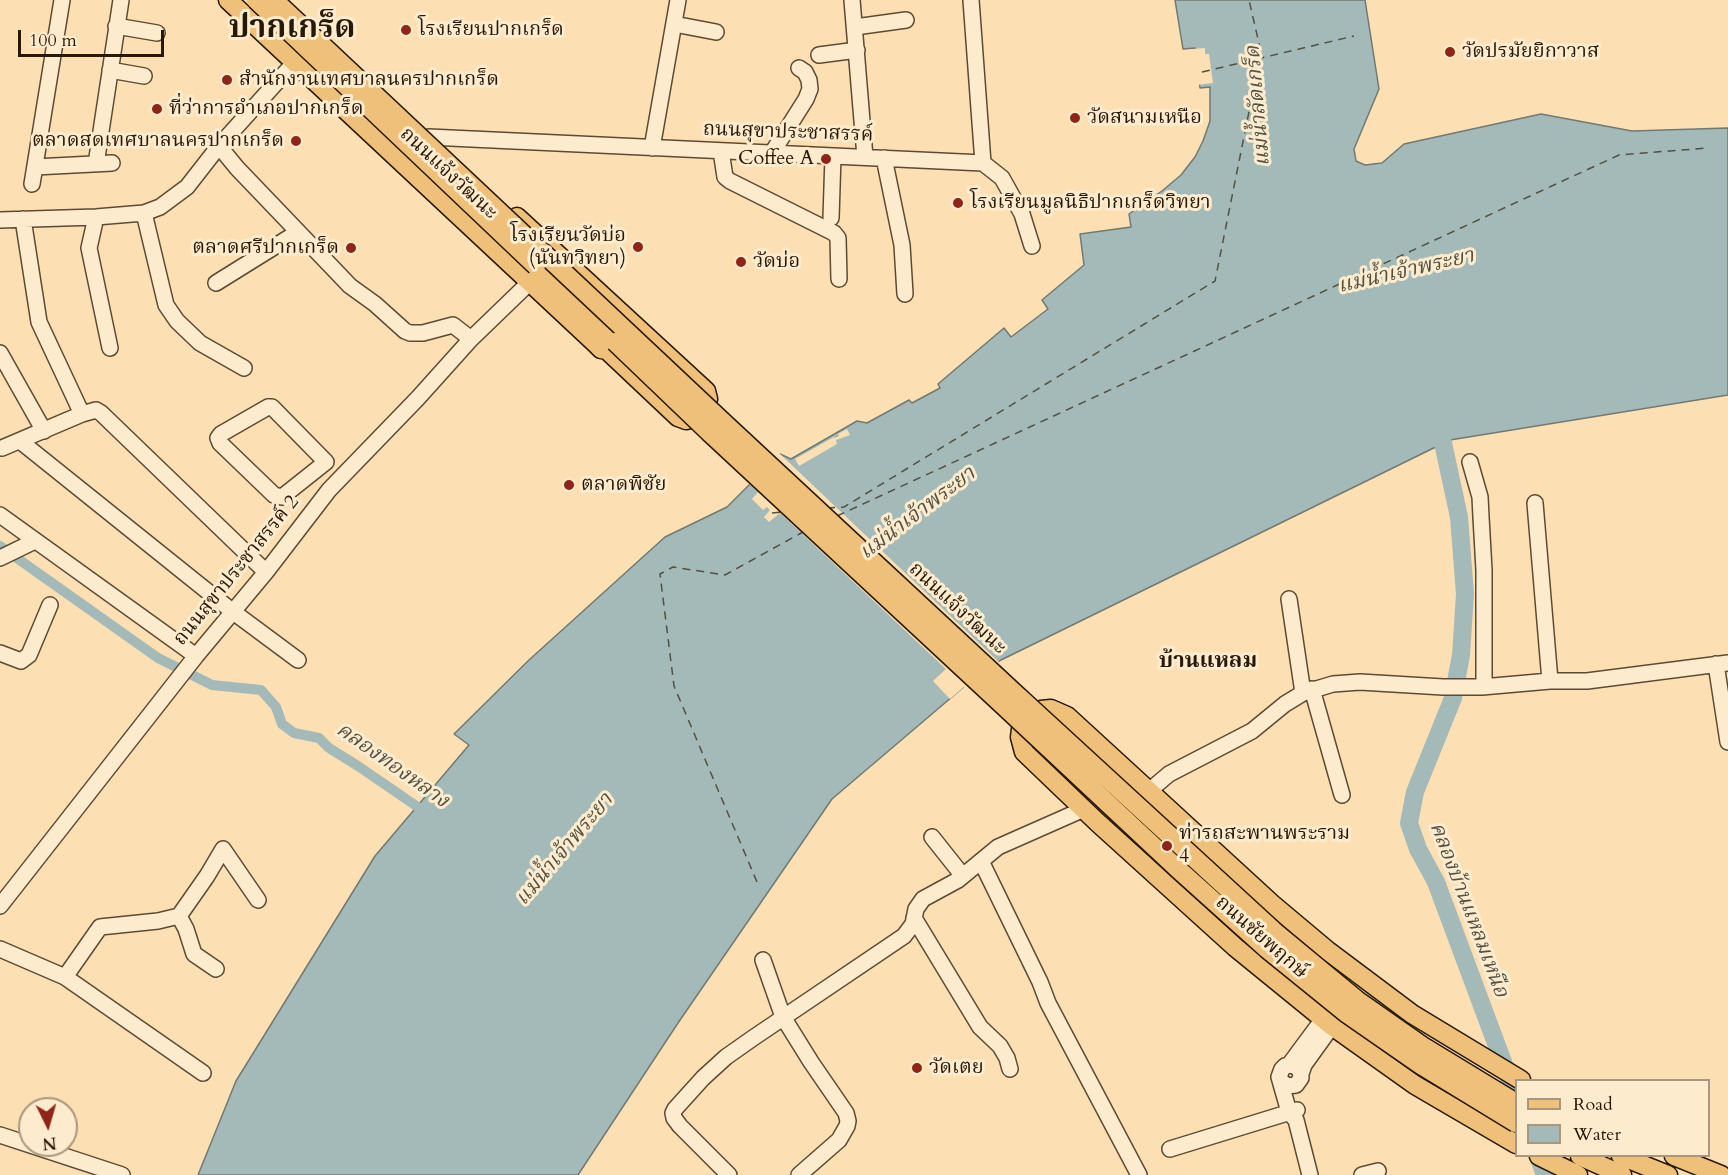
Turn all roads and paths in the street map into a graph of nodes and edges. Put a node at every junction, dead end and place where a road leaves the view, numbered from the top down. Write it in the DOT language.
graph roads {
  1 [pos="62,0"];
  2 [pos="121,0"];
  3 [pos="228,0"];
  4 [pos="241,0"];
  5 [pos="256,0"];
  6 [pos="274,0"];
  7 [pos="286,0"];
  8 [pos="678,0"];
  9 [pos="852,0"];
  10 [pos="971,0"];
  11 [pos="906,20"];
  12 [pos="674,24"];
  13 [pos="116,26"];
  14 [pos="855,27"];
  15 [pos="716,32"];
  16 [pos="157,33"];
  17 [pos="857,50"];
  18 [pos="819,55"];
  19 [pos="294,63"];
  20 [pos="799,68"];
  21 [pos="110,70"];
  22 [pos="144,76"];
  23 [pos="429,137"];
  24 [pos="219,146"];
  25 [pos="652,148"];
  26 [pos="722,151"];
  27 [pos="772,153"];
  28 [pos="833,156"];
  29 [pos="866,157"];
  30 [pos="884,158"];
  31 [pos="401,161"];
  32 [pos="112,163"];
  33 [pos="982,163"];
  34 [pos="96,164"];
  35 [pos="35,167"];
  36 [pos="32,184"];
  37 [pos="144,213"];
  38 [pos="96,217"];
  39 [pos="831,218"];
  40 [pos="0,219"];
  41 [pos="23,219"];
  42 [pos="298,232"];
  43 [pos="1032,246"];
  44 [pos="533,274"];
  45 [pos="839,279"];
  46 [pos="216,283"];
  47 [pos="905,294"];
  48 [pos="631,324"];
  49 [pos="471,339"];
  50 [pos="110,348"];
  51 [pos="607,350"];
  52 [pos="0,353"];
  53 [pos="244,368"];
  54 [pos="82,414"];
  55 [pos="44,432"];
  56 [pos="20,441"];
  57 [pos="2,448"];
  58 [pos="327,462"];
  59 [pos="1470,462"];
  60 [pos="342,476"];
  61 [pos="1534,503"];
  62 [pos="0,515"];
  63 [pos="35,541"];
  64 [pos="0,558"];
  65 [pos="266,572"];
  66 [pos="1289,599"];
  67 [pos="50,605"];
  68 [pos="232,611"];
  69 [pos="0,653"];
  70 [pos="298,660"];
  71 [pos="192,661"];
  72 [pos="1722,664"];
  73 [pos="1550,681"];
  74 [pos="1479,687"];
  75 [pos="1307,691"];
  76 [pos="1014,704"];
  77 [pos="1728,742"];
  78 [pos="1149,791"];
  79 [pos="1342,795"];
  80 [pos="1084,809"];
  81 [pos="932,837"];
  82 [pos="981,861"];
  83 [pos="963,876"];
  84 [pos="258,900"];
  85 [pos="0,906"];
  86 [pos="179,916"];
  87 [pos="914,918"];
  88 [pos="1298,927"];
  89 [pos="0,949"];
  90 [pos="763,960"];
  91 [pos="216,969"];
  92 [pos="65,976"];
  93 [pos="1268,976"];
  94 [pos="783,1017"];
  95 [pos="1328,1023"];
  96 [pos="1010,1069"];
  97 [pos="203,1073"];
  98 [pos="1295,1075"];
  99 [pos="1519,1079"];
  100 [pos="1515,1102"];
  101 [pos="1294,1114"];
  102 [pos="1515,1122"];
  103 [pos="0,1135"];
  104 [pos="1515,1143"];
  105 [pos="1170,1149"];
  106 [pos="1543,1157"];
  107 [pos="1626,1157"];
  108 [pos="1679,1157"];
  109 [pos="1588,1159"];
  110 [pos="1378,1171"];
  111 [pos="122,1175"];
  112 [pos="729,1175"];
  113 [pos="800,1175"];
  114 [pos="1138,1175"];
  115 [pos="1310,1175"];
  116 [pos="1362,1175"];
  117 [pos="1578,1175"];
  118 [pos="1622,1175"];
  119 [pos="1668,1175"];
  120 [pos="1721,1175"];
  1 -- 35 [label="street"];
  2 -- 13 [label="street"];
  3 -- 19 [label="main road, ถนนแจ้งวัฒนะ"];
  4 -- 44 [label="main road, bridge"];
  5 -- 44 [label="main road, ถนนแจ้งวัฒนะ, bridge"];
  6 -- 76 [label="main road, ถนนแจ้งวัฒนะ, bridge"];
  7 -- 23 [label="main road, ถนนแจ้งวัฒนะ"];
  8 -- 12 [label="street"];
  9 -- 14 [label="street"];
  10 -- 33 [label="street"];
  11 -- 14 [label="street"];
  12 -- 15 [label="street"];
  12 -- 25 [label="street"];
  13 -- 16 [label="street"];
  13 -- 21 [label="street"];
  14 -- 17 [label="street"];
  17 -- 18 [label="street"];
  17 -- 29 [label="street"];
  19 -- 24 [label="street"];
  19 -- 31 [label="main road, ถนนแจ้งวัฒนะ"];
  20 -- 27 [label="street"];
  21 -- 22 [label="street"];
  21 -- 34 [label="street"];
  23 -- 25 [label="street, ถนนสุขาประชาสรรค์"];
  23 -- 31 [label="main road"];
  23 -- 48 [label="main road, ถนนแจ้งวัฒนะ"];
  24 -- 37 [label="street"];
  24 -- 42 [label="street"];
  25 -- 26 [label="street, ถนนสุขาประชาสรรค์"];
  26 -- 27 [label="street, ถนนสุขาประชาสรรค์"];
  26 -- 45 [label="street"];
  27 -- 28 [label="street, ถนนสุขาประชาสรรค์"];
  28 -- 29 [label="street, ถนนสุขาประชาสรรค์"];
  28 -- 39 [label="street"];
  29 -- 30 [label="street, ถนนสุขาประชาสรรค์"];
  30 -- 33 [label="street, ถนนสุขาประชาสรรค์"];
  30 -- 47 [label="street"];
  31 -- 44 [label="main road, ถนนแจ้งวัฒนะ"];
  32 -- 34 [label="street"];
  33 -- 43 [label="street"];
  34 -- 35 [label="street"];
  35 -- 36 [label="street"];
  37 -- 38 [label="street"];
  37 -- 53 [label="street"];
  38 -- 41 [label="street"];
  38 -- 50 [label="street"];
  40 -- 41 [label="street"];
  41 -- 54 [label="street"];
  42 -- 46 [label="street"];
  42 -- 49 [label="street"];
  44 -- 49 [label="street, ถนนสุขาประชาสรรค์ 2"];
  44 -- 51 [label="main road, ถนนแจ้งวัฒนะ"];
  44 -- 76 [label="main road, ถนนแจ้งวัฒนะ, bridge"];
  48 -- 51 [label="main road"];
  48 -- 51 [label="main road, ถนนแจ้งวัฒนะ"];
  49 -- 60 [label="street, ถนนสุขาประชาสรรค์ 2"];
  52 -- 55 [label="street"];
  54 -- 55 [label="street"];
  54 -- 65 [label="street"];
  55 -- 56 [label="street"];
  56 -- 57 [label="street"];
  56 -- 68 [label="street"];
  58 -- 58 [label="street"];
  58 -- 60 [label="street"];
  59 -- 74 [label="street"];
  60 -- 65 [label="street, ถนนสุขาประชาสรรค์ 2"];
  61 -- 73 [label="street"];
  62 -- 63 [label="street"];
  63 -- 64 [label="street"];
  63 -- 71 [label="street"];
  65 -- 68 [label="street, ถนนสุขาประชาสรรค์ 2"];
  66 -- 75 [label="street"];
  67 -- 69 [label="street"];
  68 -- 70 [label="street"];
  68 -- 71 [label="street, ถนนสุขาประชาสรรค์ 2"];
  71 -- 85 [label="street, ถนนสุขาประชาสรรค์ 2"];
  72 -- 73 [label="street"];
  72 -- 77 [label="street"];
  73 -- 74 [label="street"];
  74 -- 75 [label="street"];
  75 -- 78 [label="street"];
  75 -- 79 [label="street"];
  76 -- 100 [label="main road, ถนนชัยพฤกษ์, bridge"];
  76 -- 102 [label="main road, ถนนชัยพฤกษ์, bridge"];
  78 -- 80 [label="main road, ถนนชัยพฤกษ์"];
  78 -- 88 [label="main road, ถนนชัยพฤกษ์"];
  80 -- 82 [label="street"];
  80 -- 93 [label="main road, ถนนชัยพฤกษ์"];
  81 -- 83 [label="street"];
  82 -- 83 [label="street"];
  82 -- 114 [label="street"];
  83 -- 87 [label="street"];
  84 -- 86 [label="street"];
  86 -- 91 [label="street"];
  86 -- 92 [label="street"];
  87 -- 94 [label="street"];
  87 -- 96 [label="street"];
  88 -- 93 [label="main road"];
  88 -- 99 [label="main road, ถนนชัยพฤกษ์"];
  89 -- 92 [label="street"];
  90 -- 94 [label="street"];
  92 -- 97 [label="street"];
  93 -- 95 [label="main road, ถนนชัยพฤกษ์"];
  94 -- 112 [label="street"];
  94 -- 113 [label="street"];
  95 -- 98 [label="street"];
  95 -- 104 [label="main road, ถนนชัยพฤกษ์"];
  98 -- 101 [label="street"];
  98 -- 101 [label="street"];
  101 -- 105 [label="street"];
  101 -- 115 [label="street"];
  103 -- 111 [label="street"];
  106 -- 117 [label="main road"];
  107 -- 119 [label="main road"];
  108 -- 120 [label="main road"];
  109 -- 118 [label="main road"];
  110 -- 116 [label="street"];
}
